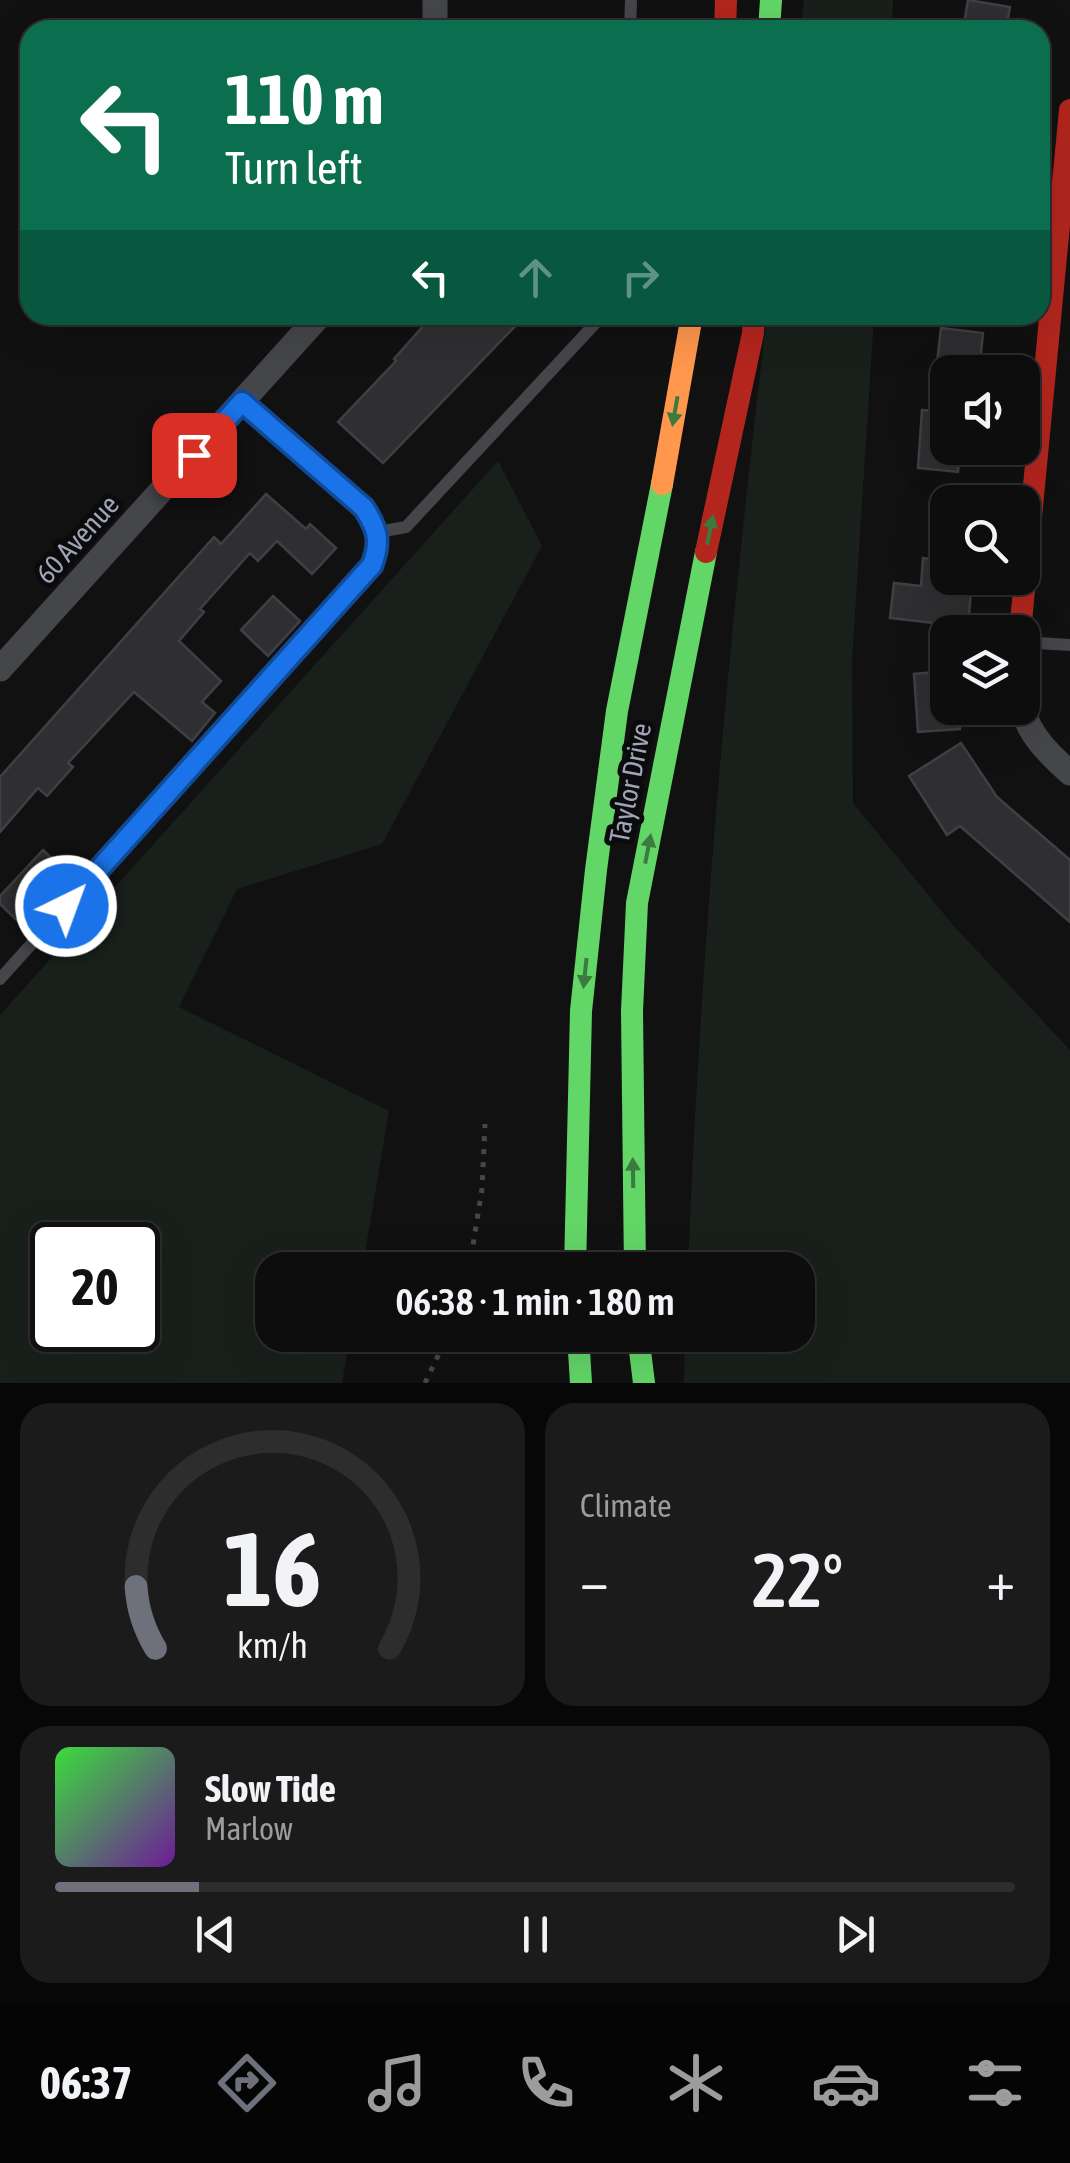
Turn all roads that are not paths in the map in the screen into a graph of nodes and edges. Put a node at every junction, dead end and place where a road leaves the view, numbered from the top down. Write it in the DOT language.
graph roads {
  1 [pos="1070,110"];
  2 [pos="1050,319"];
  3 [pos="311,325"];
  4 [pos="594,325"];
  5 [pos="690,325"];
  6 [pos="752,325"];
  7 [pos="1049,325"];
  8 [pos="242,402"];
  9 [pos="378,532"];
  10 [pos="1022,615"];
  11 [pos="1040,643"];
  12 [pos="1070,645"];
  13 [pos="0,669"];
  14 [pos="1030,725"];
  15 [pos="1070,773"];
  16 [pos="0,979"];
  17 [pos="575,1252"];
  18 [pos="634,1252"];
  19 [pos="579,1352"];
  20 [pos="640,1352"];
  21 [pos="581,1383"];
  22 [pos="644,1383"];
  1 -- 2 [label="main road"];
  3 -- 8 [label="street, 60 Avenue"];
  4 -- 9 [label="lane"];
  5 -- 17 [label="main road, Taylor Drive, one-way"];
  18 -- 6 [label="main road, Taylor Drive, one-way"];
  7 -- 10 [label="main road"];
  8 -- 9 [label="lane"];
  8 -- 13 [label="street, 60 Avenue"];
  9 -- 16 [label="lane"];
  11 -- 12 [label="lane"];
  14 -- 15 [label="street"];
  19 -- 21 [label="main road"];
  20 -- 22 [label="main road"];
}
